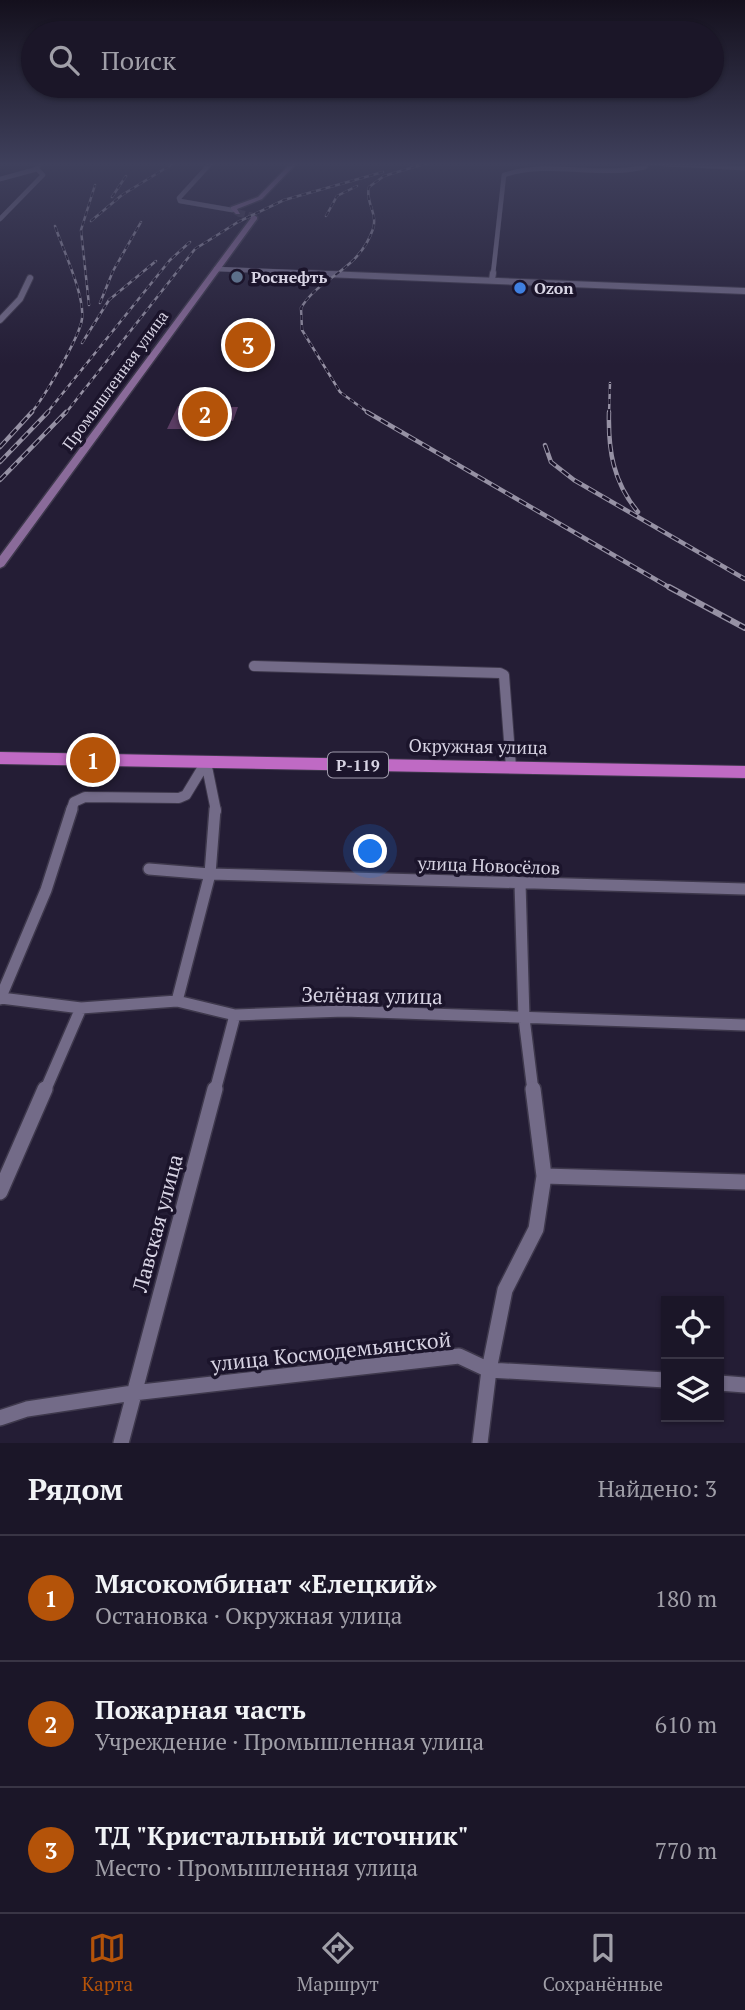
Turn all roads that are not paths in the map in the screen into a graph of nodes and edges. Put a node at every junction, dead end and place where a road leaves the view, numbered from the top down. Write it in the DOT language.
graph roads {
  1 [pos="246,230"];
  2 [pos="498,230"];
  3 [pos="216,269"];
  4 [pos="30,278"];
  5 [pos="492,280"];
  6 [pos="745,291"];
  7 [pos="0,320"];
  8 [pos="0,564"];
  9 [pos="254,666"];
  10 [pos="0,758"];
  11 [pos="206,762"];
  12 [pos="511,767"];
  13 [pos="745,772"];
  14 [pos="149,869"];
  15 [pos="210,874"];
  16 [pos="520,883"];
  17 [pos="745,889"];
  18 [pos="0,999"];
  19 [pos="177,1001"];
  20 [pos="81,1008"];
  21 [pos="235,1015"];
  22 [pos="524,1018"];
  23 [pos="745,1025"];
  24 [pos="544,1176"];
  25 [pos="745,1182"];
  26 [pos="0,1192"];
  27 [pos="489,1370"];
  28 [pos="661,1380"];
  29 [pos="724,1383"];
  30 [pos="745,1385"];
  31 [pos="133,1393"];
  32 [pos="0,1418"];
  33 [pos="121,1443"];
  34 [pos="480,1443"];
  1 -- 3 [label="street, Промышленная улица"];
  2 -- 5 [label="street"];
  3 -- 5 [label="street"];
  3 -- 8 [label="street, Промышленная улица"];
  4 -- 7 [label="street"];
  5 -- 6 [label="street"];
  9 -- 12 [label="street"];
  10 -- 11 [label="highway, Окружная улица / Р-119"];
  11 -- 12 [label="highway, Окружная улица / Р-119"];
  11 -- 15 [label="street"];
  11 -- 18 [label="street"];
  12 -- 13 [label="highway, Окружная улица / Р-119"];
  14 -- 15 [label="street, улица Новосёлов"];
  15 -- 16 [label="street, улица Новосёлов"];
  15 -- 19 [label="street"];
  16 -- 17 [label="street, улица Новосёлов"];
  16 -- 22 [label="street"];
  18 -- 20 [label="street, Зелёная улица"];
  19 -- 20 [label="street, Зелёная улица"];
  19 -- 21 [label="street, Зелёная улица"];
  20 -- 26 [label="street"];
  21 -- 22 [label="street, Зелёная улица"];
  21 -- 31 [label="street, Лавская улица"];
  22 -- 23 [label="street, Зелёная улица"];
  22 -- 24 [label="street"];
  24 -- 25 [label="street"];
  24 -- 27 [label="street"];
  27 -- 28 [label="street, улица Космодемьянской"];
  27 -- 31 [label="street, улица Космодемьянской"];
  27 -- 34 [label="street"];
  29 -- 30 [label="street"];
  31 -- 32 [label="street, улица Космодемьянской"];
  31 -- 33 [label="street, Лавская улица"];
}
